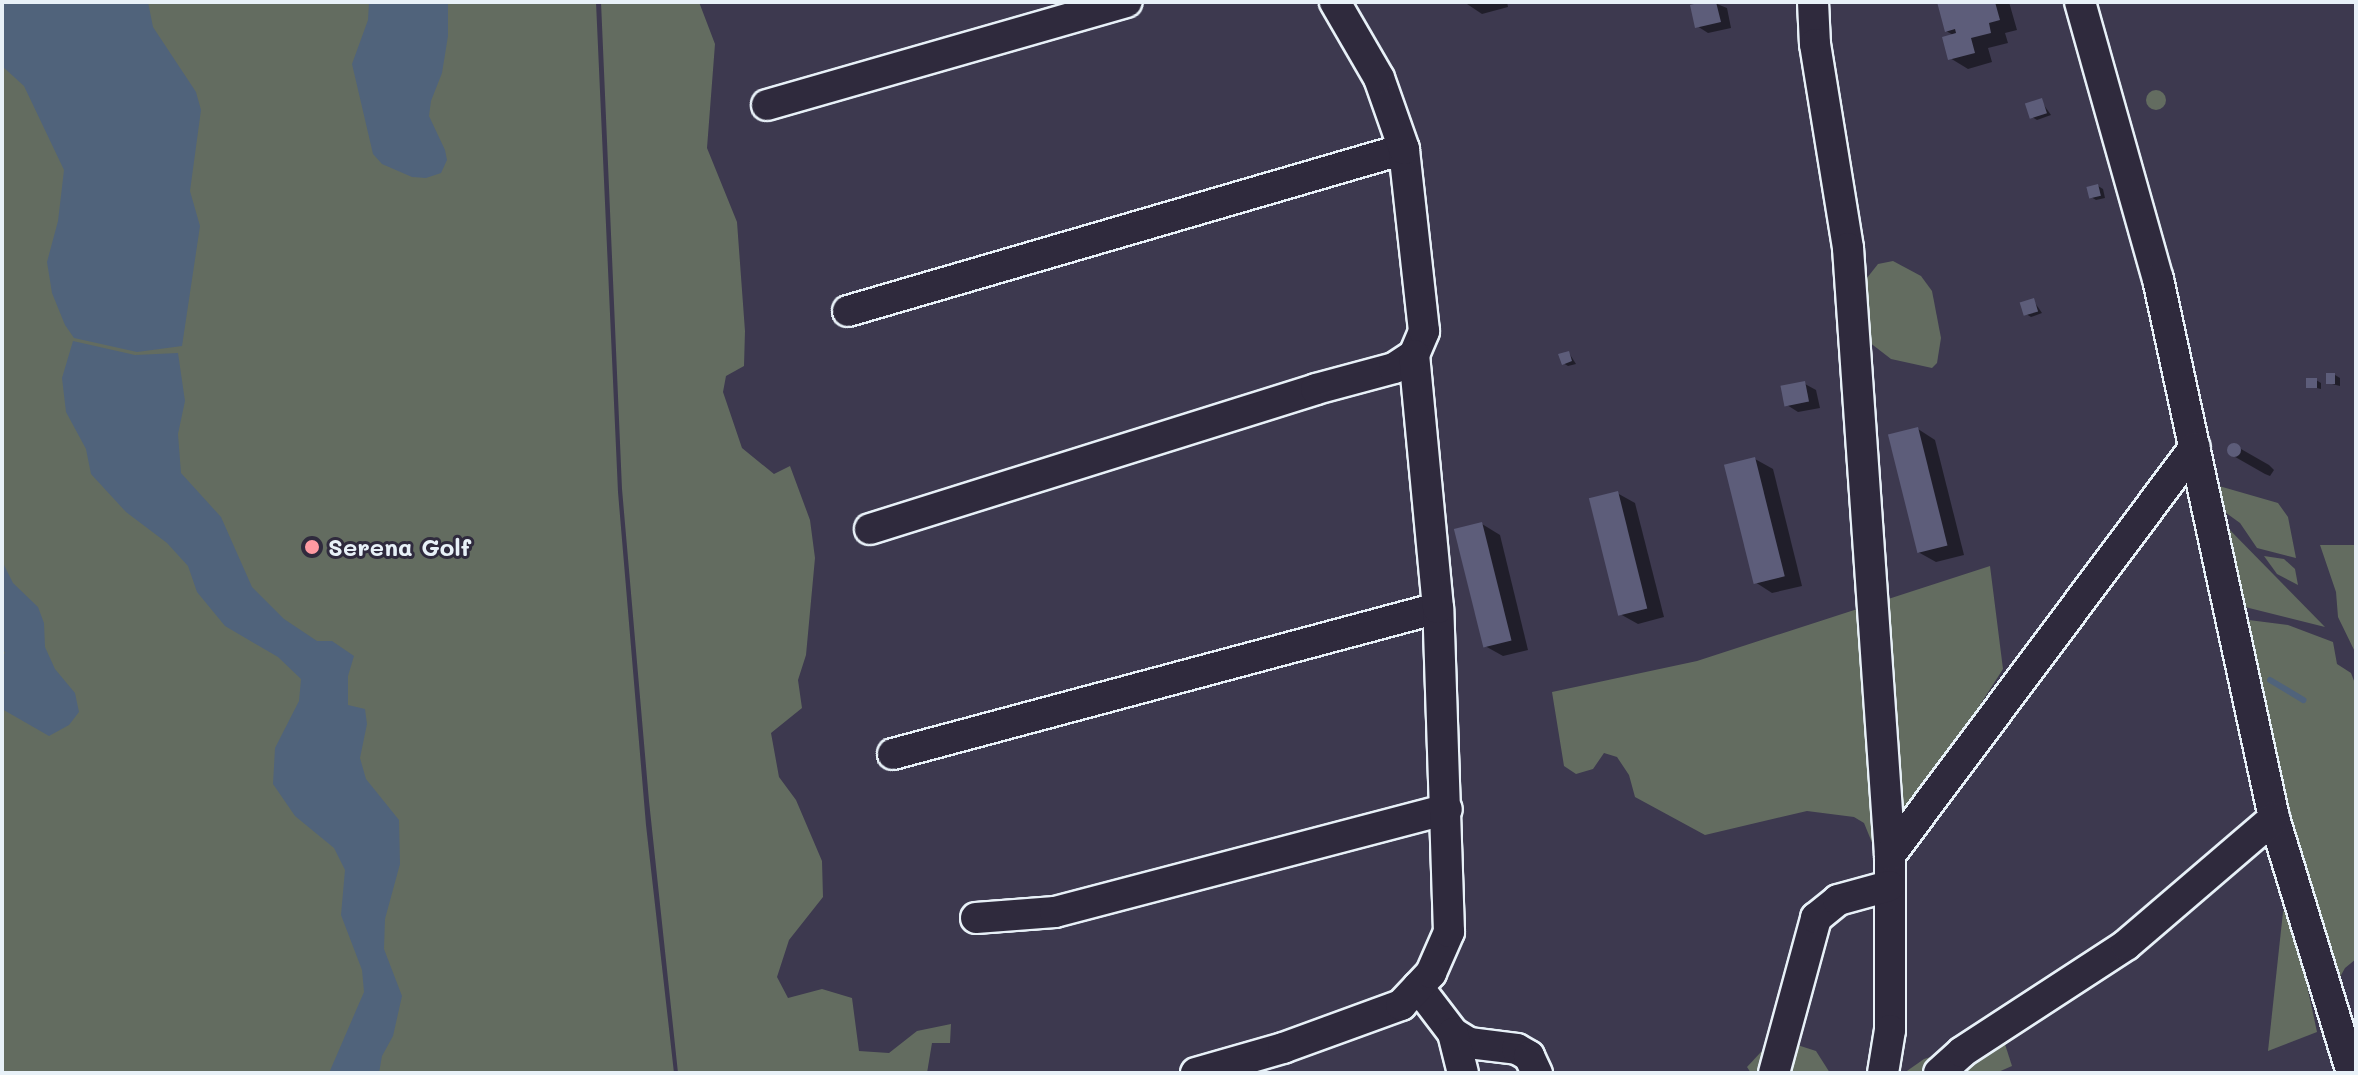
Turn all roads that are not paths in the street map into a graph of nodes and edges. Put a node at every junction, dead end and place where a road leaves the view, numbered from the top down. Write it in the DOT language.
graph roads {
  1 [pos="1127,2"];
  2 [pos="1335,2"];
  3 [pos="1813,2"];
  4 [pos="2080,2"];
  5 [pos="767,105"];
  6 [pos="1404,149"];
  7 [pos="848,311"];
  8 [pos="1414,355"];
  9 [pos="2195,447"];
  10 [pos="870,529"];
  11 [pos="1438,608"];
  12 [pos="893,754"];
  13 [pos="1447,809"];
  14 [pos="2274,818"];
  15 [pos="1890,855"];
  16 [pos="1889,886"];
  17 [pos="976,918"];
  18 [pos="1418,987"];
  19 [pos="1453,1033"];
  20 [pos="1196,1073"];
  21 [pos="1463,1073"];
  22 [pos="1537,1073"];
  23 [pos="1774,1073"];
  24 [pos="1883,1073"];
  25 [pos="1939,1073"];
  26 [pos="2352,1073"];
  1 -- 5 [label="street"];
  2 -- 6 [label="street"];
  3 -- 15 [label="street"];
  4 -- 9 [label="street"];
  6 -- 7 [label="street"];
  6 -- 8 [label="street"];
  8 -- 10 [label="street"];
  8 -- 11 [label="street"];
  9 -- 14 [label="street"];
  9 -- 15 [label="street"];
  11 -- 12 [label="street"];
  11 -- 13 [label="street"];
  13 -- 17 [label="street"];
  13 -- 18 [label="street"];
  14 -- 25 [label="street"];
  14 -- 26 [label="street"];
  15 -- 16 [label="street"];
  16 -- 23 [label="street"];
  16 -- 24 [label="street"];
  18 -- 19 [label="street"];
  18 -- 20 [label="street"];
  19 -- 21 [label="street"];
  19 -- 22 [label="street"];
}
